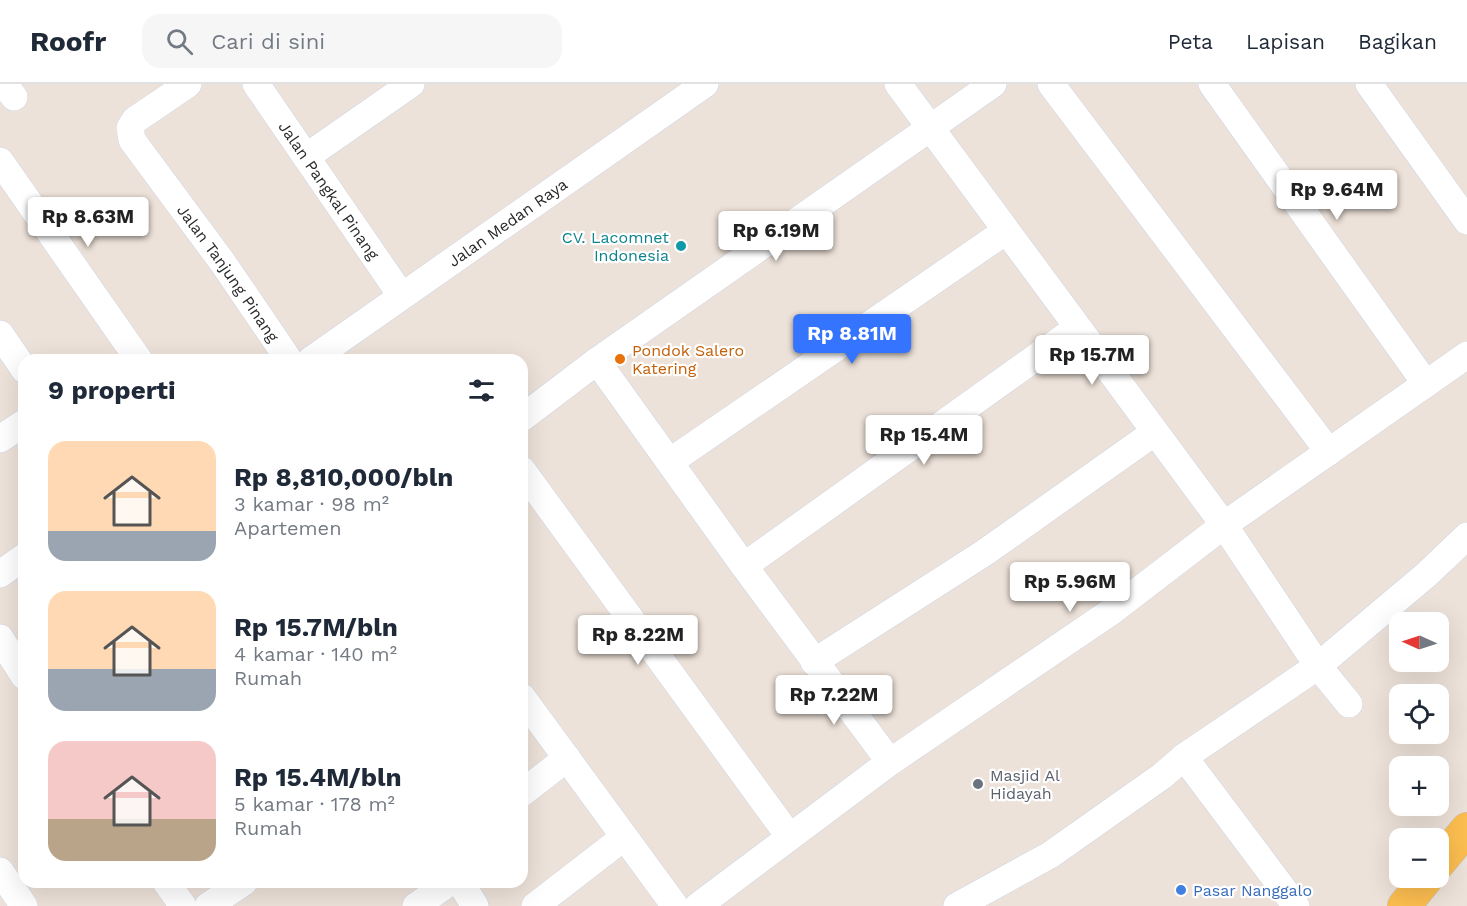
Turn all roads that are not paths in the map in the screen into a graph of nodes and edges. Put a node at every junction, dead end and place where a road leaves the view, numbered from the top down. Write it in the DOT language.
graph roads {
  1 [pos="188,84"];
  2 [pos="256,84"];
  3 [pos="411,84"];
  4 [pos="898,84"];
  5 [pos="993,84"];
  6 [pos="1051,84"];
  7 [pos="1212,84"];
  8 [pos="1369,84"];
  9 [pos="699,85"];
  10 [pos="929,127"];
  11 [pos="306,157"];
  12 [pos="0,161"];
  13 [pos="1467,221"];
  14 [pos="1006,231"];
  15 [pos="401,295"];
  16 [pos="1077,328"];
  17 [pos="0,334"];
  18 [pos="126,354"];
  19 [pos="285,354"];
  20 [pos="318,354"];
  21 [pos="1467,355"];
  22 [pos="18,360"];
  23 [pos="597,361"];
  24 [pos="1426,384"];
  25 [pos="528,413"];
  26 [pos="18,427"];
  27 [pos="1155,432"];
  28 [pos="0,439"];
  29 [pos="1329,452"];
  30 [pos="671,461"];
  31 [pos="528,478"];
  32 [pos="1224,525"];
  33 [pos="1467,536"];
  34 [pos="18,561"];
  35 [pos="744,566"];
  36 [pos="0,574"];
  37 [pos="0,638"];
  38 [pos="814,662"];
  39 [pos="18,666"];
  40 [pos="1318,666"];
  41 [pos="528,704"];
  42 [pos="1349,704"];
  43 [pos="1184,757"];
  44 [pos="567,758"];
  45 [pos="890,762"];
  46 [pos="528,788"];
  47 [pos="1467,829"];
  48 [pos="789,836"];
  49 [pos="623,837"];
  50 [pos="1449,851"];
  51 [pos="0,871"];
  52 [pos="170,888"];
  53 [pos="235,888"];
  54 [pos="442,888"];
  55 [pos="464,888"];
  56 [pos="1419,888"];
  57 [pos="24,906"];
  58 [pos="183,906"];
  59 [pos="208,906"];
  60 [pos="416,906"];
  61 [pos="475,906"];
  62 [pos="535,906"];
  63 [pos="675,906"];
  64 [pos="698,906"];
  65 [pos="957,906"];
  66 [pos="1296,906"];
  67 [pos="1404,906"];
  1 -- 19 [label="street, Jalan Tanjung Pinang"];
  2 -- 11 [label="street, Jalan Pangkal Pinang"];
  3 -- 11 [label="street"];
  4 -- 10 [label="street"];
  5 -- 10 [label="street"];
  6 -- 29 [label="street"];
  7 -- 24 [label="street"];
  8 -- 13 [label="street"];
  9 -- 15 [label="street, Jalan Medan Raya"];
  10 -- 14 [label="street"];
  10 -- 23 [label="street"];
  11 -- 15 [label="street, Jalan Pangkal Pinang"];
  12 -- 18 [label="street"];
  14 -- 16 [label="street"];
  14 -- 30 [label="street"];
  15 -- 20 [label="street, Jalan Medan Raya"];
  16 -- 27 [label="street"];
  16 -- 35 [label="street"];
  17 -- 22 [label="street"];
  21 -- 24 [label="street"];
  23 -- 25 [label="street"];
  23 -- 30 [label="street"];
  24 -- 29 [label="street"];
  26 -- 28 [label="street"];
  27 -- 32 [label="street"];
  27 -- 38 [label="street"];
  29 -- 32 [label="street"];
  30 -- 35 [label="street"];
  31 -- 48 [label="street"];
  32 -- 40 [label="street"];
  32 -- 45 [label="street"];
  33 -- 40 [label="street"];
  34 -- 36 [label="street"];
  35 -- 38 [label="street"];
  37 -- 39 [label="street"];
  38 -- 45 [label="street"];
  40 -- 42 [label="street"];
  40 -- 43 [label="street"];
  41 -- 44 [label="street"];
  43 -- 65 [label="street"];
  43 -- 66 [label="street"];
  44 -- 46 [label="street"];
  44 -- 49 [label="street"];
  45 -- 48 [label="street"];
  47 -- 50 [label="main road"];
  48 -- 64 [label="street"];
  49 -- 62 [label="street"];
  49 -- 63 [label="street"];
  51 -- 57 [label="street"];
  52 -- 58 [label="street"];
  53 -- 59 [label="street"];
  54 -- 60 [label="street"];
  55 -- 61 [label="street"];
  56 -- 67 [label="main road"];
}
